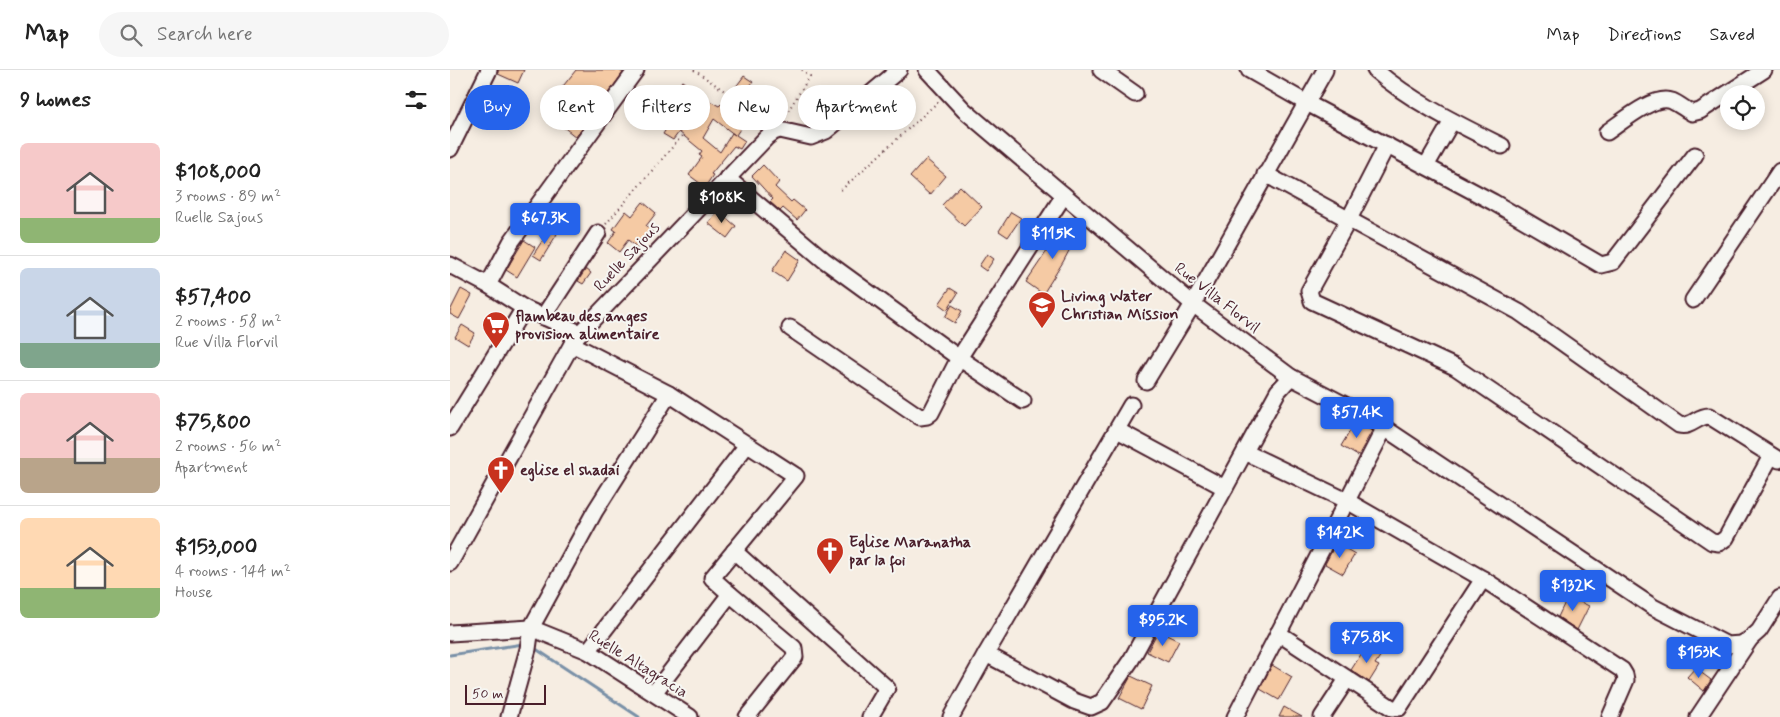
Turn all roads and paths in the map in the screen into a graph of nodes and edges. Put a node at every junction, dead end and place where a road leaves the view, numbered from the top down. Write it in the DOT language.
graph roads {
  1 [pos="489,70"];
  2 [pos="636,70"];
  3 [pos="694,70"];
  4 [pos="802,70"];
  5 [pos="899,70"];
  6 [pos="927,70"];
  7 [pos="1101,70"];
  8 [pos="1250,70"];
  9 [pos="1324,70"];
  10 [pos="1375,70"];
  11 [pos="1764,70"];
  12 [pos="720,88"];
  13 [pos="948,93"];
  14 [pos="1135,94"];
  15 [pos="1305,102"];
  16 [pos="1452,121"];
  17 [pos="774,132"];
  18 [pos="1607,132"];
  19 [pos="682,136"];
  20 [pos="1387,145"];
  21 [pos="1502,146"];
  22 [pos="450,149"];
  23 [pos="1695,155"];
  24 [pos="1426,166"];
  25 [pos="1780,171"];
  26 [pos="1265,174"];
  27 [pos="727,178"];
  28 [pos="840,190"];
  29 [pos="1064,195"];
  30 [pos="1349,219"];
  31 [pos="598,233"];
  32 [pos="450,265"];
  33 [pos="488,285"];
  34 [pos="1693,300"];
  35 [pos="1193,304"];
  36 [pos="524,308"];
  37 [pos="543,317"];
  38 [pos="790,328"];
  39 [pos="576,339"];
  40 [pos="959,358"];
  41 [pos="1291,376"];
  42 [pos="1146,381"];
  43 [pos="669,394"];
  44 [pos="1022,401"];
  45 [pos="1132,405"];
  46 [pos="450,428"];
  47 [pos="1384,429"];
  48 [pos="1117,430"];
  49 [pos="747,445"];
  50 [pos="1245,452"];
  51 [pos="1776,458"];
  52 [pos="1225,488"];
  53 [pos="1347,501"];
  54 [pos="734,551"];
  55 [pos="450,564"];
  56 [pos="1483,579"];
  57 [pos="730,594"];
  58 [pos="1780,598"];
  59 [pos="450,633"];
  60 [pos="1278,633"];
  61 [pos="529,639"];
  62 [pos="1750,639"];
  63 [pos="588,651"];
  64 [pos="986,654"];
  65 [pos="1348,678"];
  66 [pos="654,693"];
  67 [pos="508,717"];
  68 [pos="690,717"];
  69 [pos="747,717"];
  70 [pos="870,717"];
  71 [pos="951,717"];
  72 [pos="1235,717"];
  73 [pos="1322,717"];
  74 [pos="1610,717"];
  75 [pos="1698,717"];
  1 -- 22 [label="street"];
  2 -- 33 [label="street"];
  3 -- 12 [label="path"];
  4 -- 17 [label="path"];
  5 -- 17 [label="street"];
  6 -- 13 [label="street, Rue Villa Florvil"];
  7 -- 14 [label="street"];
  8 -- 15 [label="street"];
  9 -- 15 [label="street"];
  10 -- 16 [label="street"];
  11 -- 18 [label="street"];
  13 -- 28 [label="path"];
  13 -- 29 [label="street, Rue Villa Florvil"];
  15 -- 20 [label="street"];
  15 -- 26 [label="street"];
  16 -- 21 [label="street"];
  16 -- 24 [label="street"];
  17 -- 27 [label="street, Ruelle Sajous"];
  19 -- 31 [label="path"];
  20 -- 24 [label="street"];
  20 -- 30 [label="street"];
  23 -- 24 [label="street"];
  25 -- 34 [label="street"];
  26 -- 30 [label="street"];
  26 -- 35 [label="street"];
  27 -- 39 [label="street, Ruelle Sajous"];
  27 -- 40 [label="street"];
  29 -- 35 [label="street, Rue Villa Florvil"];
  29 -- 40 [label="street"];
  30 -- 51 [label="street"];
  30 -- 51 [label="street"];
  31 -- 37 [label="street"];
  32 -- 33 [label="street"];
  33 -- 36 [label="street"];
  35 -- 41 [label="street, Rue Villa Florvil"];
  35 -- 42 [label="street"];
  36 -- 37 [label="street"];
  36 -- 46 [label="street"];
  37 -- 39 [label="street"];
  38 -- 40 [label="street"];
  39 -- 43 [label="street"];
  39 -- 55 [label="street, Ruelle Sajous"];
  40 -- 44 [label="street"];
  41 -- 47 [label="street, Rue Villa Florvil"];
  41 -- 50 [label="street"];
  43 -- 49 [label="street"];
  43 -- 61 [label="street"];
  45 -- 48 [label="street"];
  47 -- 53 [label="street"];
  47 -- 62 [label="street, Rue Villa Florvil"];
  48 -- 52 [label="street"];
  48 -- 64 [label="street"];
  49 -- 54 [label="street"];
  49 -- 63 [label="street"];
  50 -- 52 [label="street"];
  50 -- 53 [label="street"];
  52 -- 64 [label="street"];
  53 -- 56 [label="street"];
  53 -- 60 [label="street"];
  54 -- 57 [label="street"];
  54 -- 70 [label="street"];
  56 -- 65 [label="street"];
  56 -- 74 [label="street"];
  57 -- 66 [label="street"];
  57 -- 69 [label="street"];
  58 -- 62 [label="street"];
  59 -- 61 [label="street, Ruelle Altagracia"];
  60 -- 65 [label="street"];
  60 -- 72 [label="street"];
  61 -- 63 [label="street, Ruelle Altagracia"];
  61 -- 67 [label="street"];
  62 -- 75 [label="street"];
  63 -- 66 [label="street, Ruelle Altagracia"];
  64 -- 71 [label="street"];
  65 -- 73 [label="street"];
  66 -- 68 [label="street, Ruelle Altagracia"];
}
